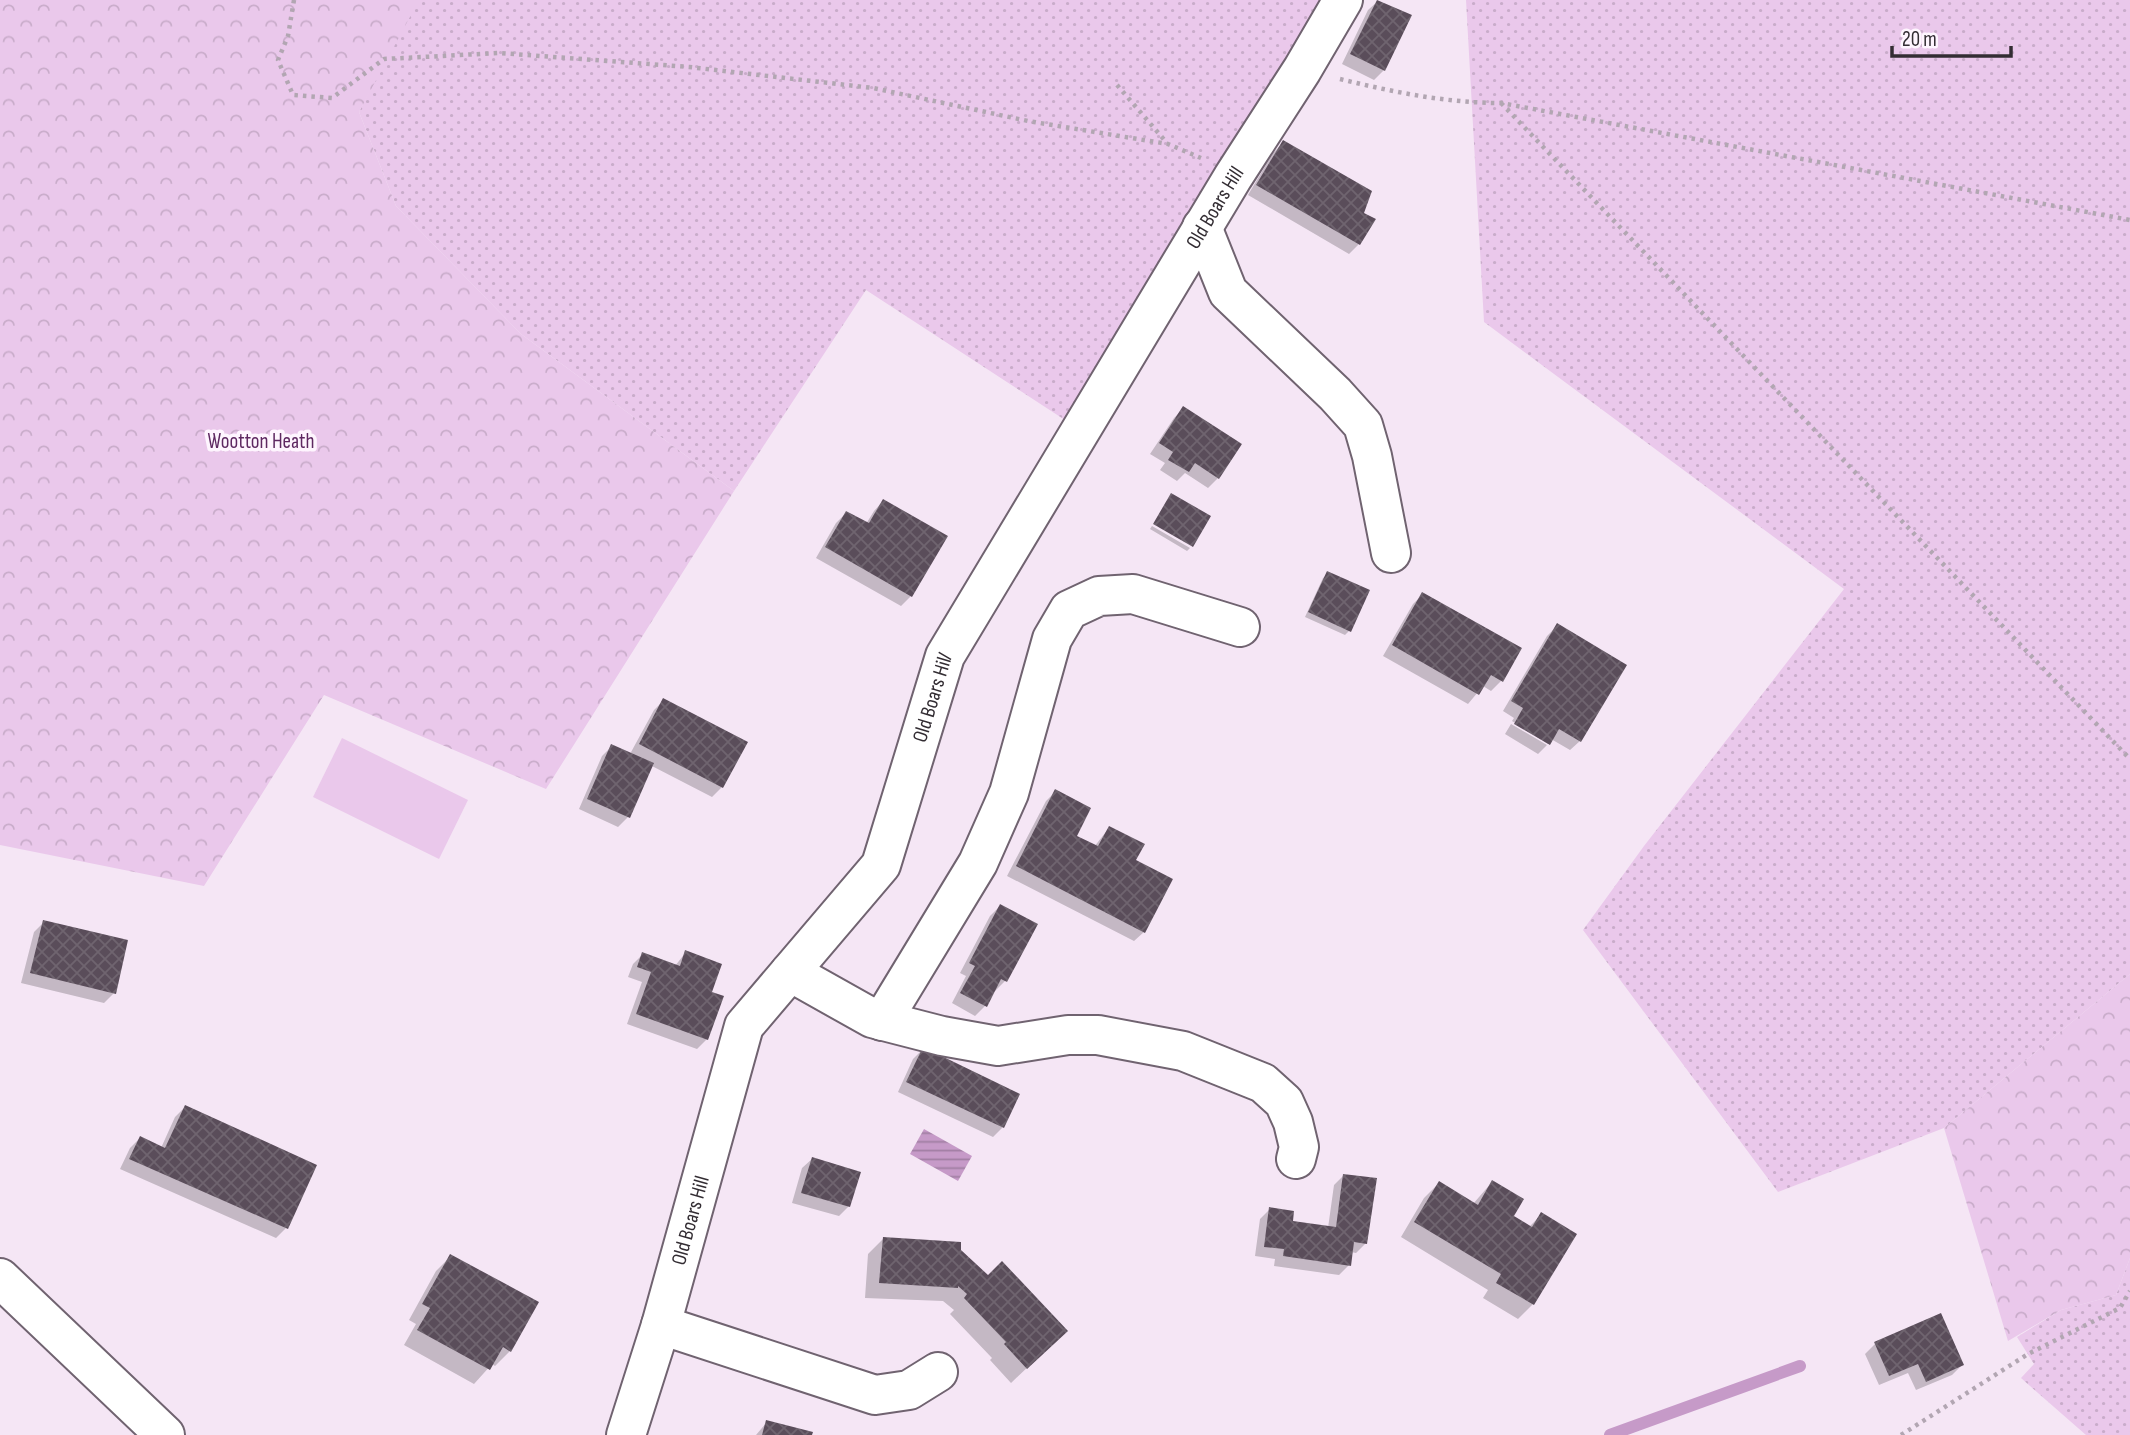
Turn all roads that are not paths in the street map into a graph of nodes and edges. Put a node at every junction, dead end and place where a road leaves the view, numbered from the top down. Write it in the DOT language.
graph roads {
  1 [pos="1343,0"];
  2 [pos="1202,227"];
  3 [pos="1391,553"];
  4 [pos="1240,627"];
  5 [pos="790,972"];
  6 [pos="882,1021"];
  7 [pos="1296,1159"];
  8 [pos="0,1278"];
  9 [pos="661,1325"];
  10 [pos="938,1372"];
  11 [pos="165,1435"];
  12 [pos="626,1435"];
  1 -- 2 [label="street, Old Boars Hill"];
  2 -- 3 [label="street"];
  2 -- 5 [label="street, Old Boars Hill"];
  4 -- 6 [label="street"];
  5 -- 6 [label="street"];
  5 -- 9 [label="street, Old Boars Hill"];
  6 -- 7 [label="street"];
  8 -- 11 [label="street"];
  9 -- 10 [label="street"];
  9 -- 12 [label="street, Old Boars Hill"];
}
